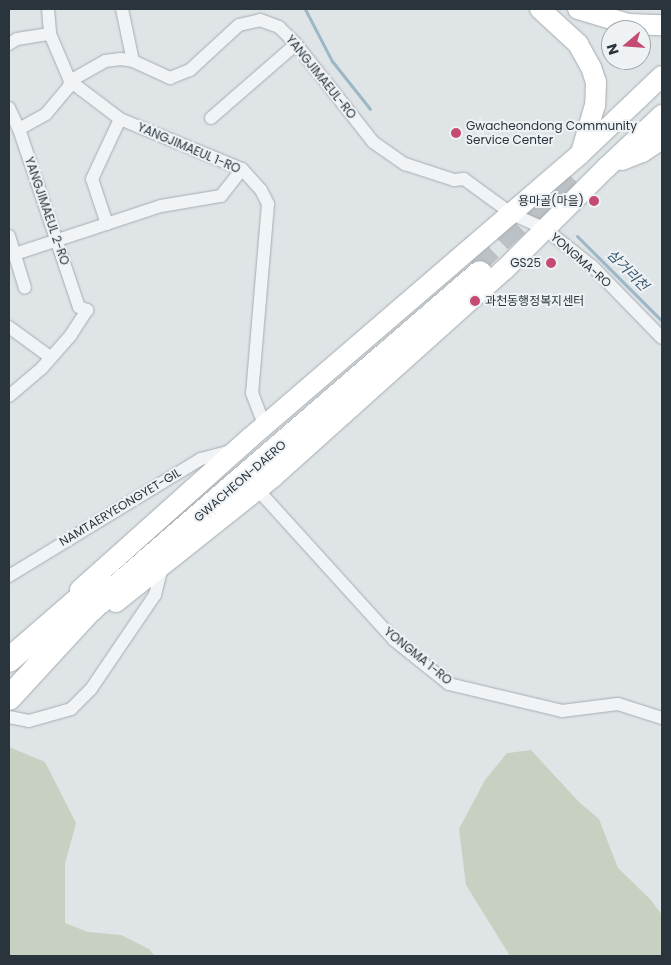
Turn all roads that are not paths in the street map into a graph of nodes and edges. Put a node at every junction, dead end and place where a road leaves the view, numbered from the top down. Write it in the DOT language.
graph roads {
  1 [pos="48,9"];
  2 [pos="122,9"];
  3 [pos="540,9"];
  4 [pos="578,9"];
  5 [pos="658,9"];
  6 [pos="616,20"];
  7 [pos="640,20"];
  8 [pos="50,34"];
  9 [pos="9,44"];
  10 [pos="296,44"];
  11 [pos="133,61"];
  12 [pos="662,76"];
  13 [pos="70,81"];
  14 [pos="9,108"];
  15 [pos="662,115"];
  16 [pos="211,118"];
  17 [pos="120,119"];
  18 [pos="19,129"];
  19 [pos="662,139"];
  20 [pos="580,154"];
  21 [pos="606,167"];
  22 [pos="242,169"];
  23 [pos="512,214"];
  24 [pos="107,224"];
  25 [pos="544,228"];
  26 [pos="9,236"];
  27 [pos="58,241"];
  28 [pos="15,254"];
  29 [pos="25,288"];
  30 [pos="9,327"];
  31 [pos="662,338"];
  32 [pos="50,358"];
  33 [pos="9,396"];
  34 [pos="257,433"];
  35 [pos="237,450"];
  36 [pos="258,490"];
  37 [pos="162,566"];
  38 [pos="9,576"];
  39 [pos="9,652"];
  40 [pos="9,660"];
  41 [pos="9,699"];
  42 [pos="9,717"];
  43 [pos="662,718"];
  1 -- 8 [label="street, YANGJIMAEUL 1-RO"];
  2 -- 11 [label="street"];
  3 -- 20 [label="main road"];
  4 -- 6 [label="main road"];
  5 -- 7 [label="main road"];
  8 -- 9 [label="street"];
  8 -- 13 [label="street, YANGJIMAEUL 1-RO"];
  10 -- 11 [label="street, YANGJIMAEUL-RO"];
  10 -- 16 [label="street"];
  10 -- 23 [label="street, YANGJIMAEUL-RO"];
  11 -- 13 [label="street, YANGJIMAEUL-RO"];
  12 -- 20 [label="main road"];
  13 -- 17 [label="street, YANGJIMAEUL 1-RO"];
  13 -- 18 [label="street"];
  14 -- 18 [label="street, YANGJIMAEUL 2-RO"];
  15 -- 21 [label="main road"];
  17 -- 22 [label="street, YANGJIMAEUL 1-RO"];
  17 -- 24 [label="street"];
  18 -- 27 [label="street, YANGJIMAEUL 2-RO"];
  19 -- 21 [label="main road"];
  20 -- 23 [label="main road"];
  21 -- 25 [label="main road"];
  22 -- 24 [label="street"];
  22 -- 34 [label="street, YANGJIMAEUL 1-RO"];
  23 -- 25 [label="street, YONGMA-RO"];
  23 -- 34 [label="main road"];
  24 -- 27 [label="street"];
  25 -- 31 [label="street, YONGMA-RO"];
  25 -- 36 [label="main road"];
  26 -- 28 [label="street"];
  27 -- 28 [label="street"];
  27 -- 32 [label="street, YANGJIMAEUL 2-RO"];
  28 -- 29 [label="street"];
  30 -- 32 [label="street"];
  32 -- 33 [label="street"];
  34 -- 35 [label="main road"];
  35 -- 38 [label="street, NAMTAERYEONGYET-GIL"];
  35 -- 39 [label="main road"];
  36 -- 37 [label="main road"];
  36 -- 43 [label="street, YONGMA 1-RO"];
  37 -- 41 [label="main road"];
  37 -- 42 [label="street"];
  40 -- 41 [label="highway, GWACHEON-DAERO"];
}
